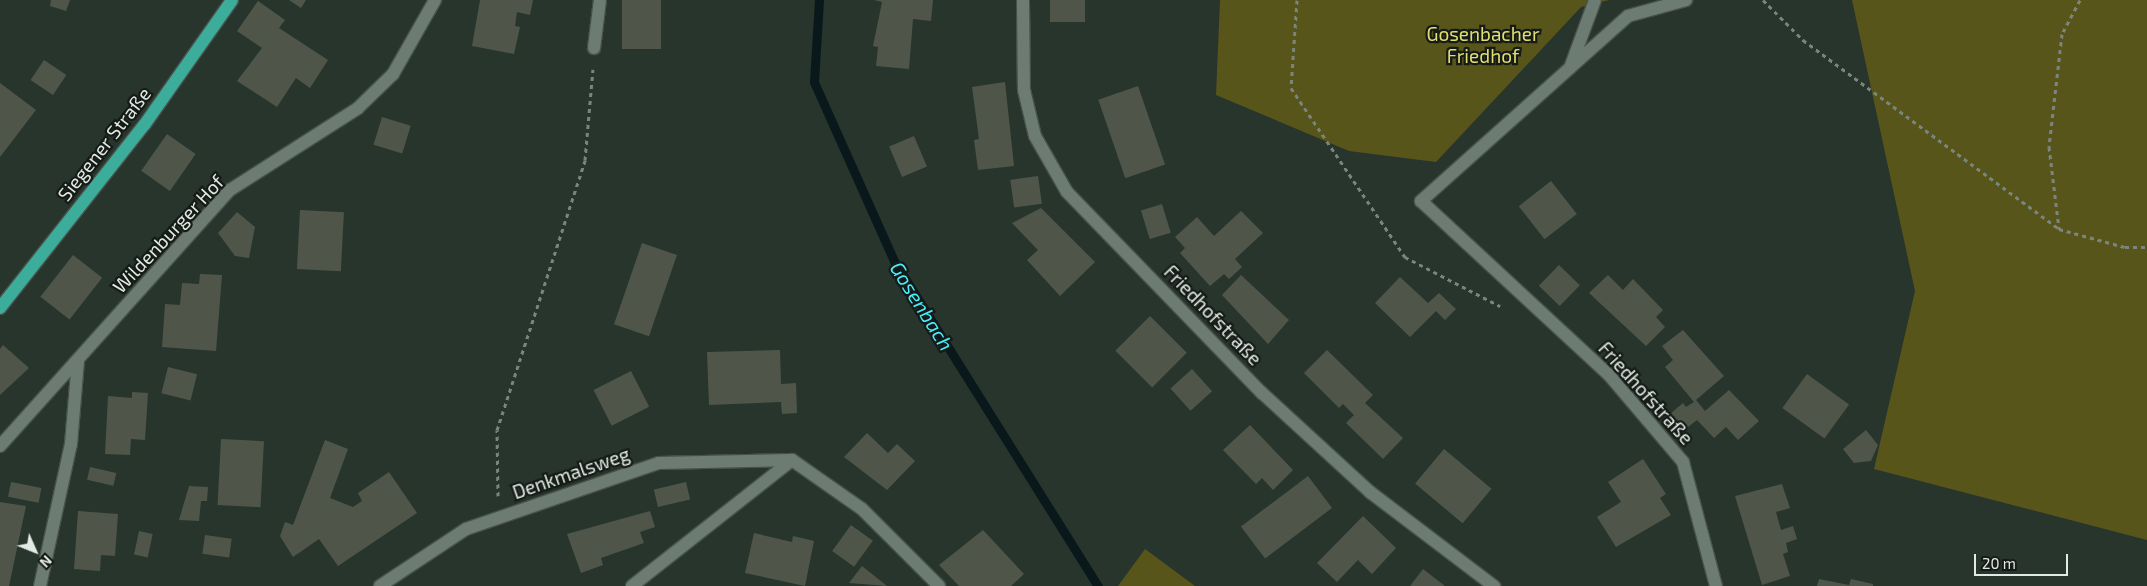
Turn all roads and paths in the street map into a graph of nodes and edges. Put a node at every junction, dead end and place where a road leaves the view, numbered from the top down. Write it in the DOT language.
graph roads {
  1 [pos="232,0"];
  2 [pos="435,0"];
  3 [pos="600,0"];
  4 [pos="1023,0"];
  5 [pos="1297,0"];
  6 [pos="1595,0"];
  7 [pos="1686,0"];
  8 [pos="1762,0"];
  9 [pos="2080,0"];
  10 [pos="594,48"];
  11 [pos="1569,70"];
  12 [pos="2059,229"];
  13 [pos="2147,247"];
  14 [pos="1528,302"];
  15 [pos="0,308"];
  16 [pos="78,360"];
  17 [pos="0,446"];
  18 [pos="792,460"];
  19 [pos="498,518"];
  20 [pos="40,586"];
  21 [pos="380,586"];
  22 [pos="632,586"];
  23 [pos="939,586"];
  24 [pos="1494,586"];
  25 [pos="1716,586"];
  1 -- 15 [label="main road, Siegener Straße"];
  2 -- 16 [label="street, Wildenburger Hof"];
  3 -- 10 [label="street"];
  4 -- 24 [label="street, Friedhofstraße"];
  5 -- 14 [label="path"];
  6 -- 11 [label="street"];
  7 -- 11 [label="street"];
  8 -- 12 [label="path"];
  9 -- 12 [label="path"];
  10 -- 19 [label="path"];
  11 -- 14 [label="street, Friedhofstraße"];
  12 -- 13 [label="path"];
  14 -- 25 [label="street, Friedhofstraße"];
  16 -- 17 [label="street, Wildenburger Hof"];
  16 -- 20 [label="street"];
  18 -- 19 [label="street, Denkmalsweg"];
  18 -- 22 [label="street"];
  18 -- 23 [label="street"];
  19 -- 21 [label="street, Denkmalsweg"];
}
